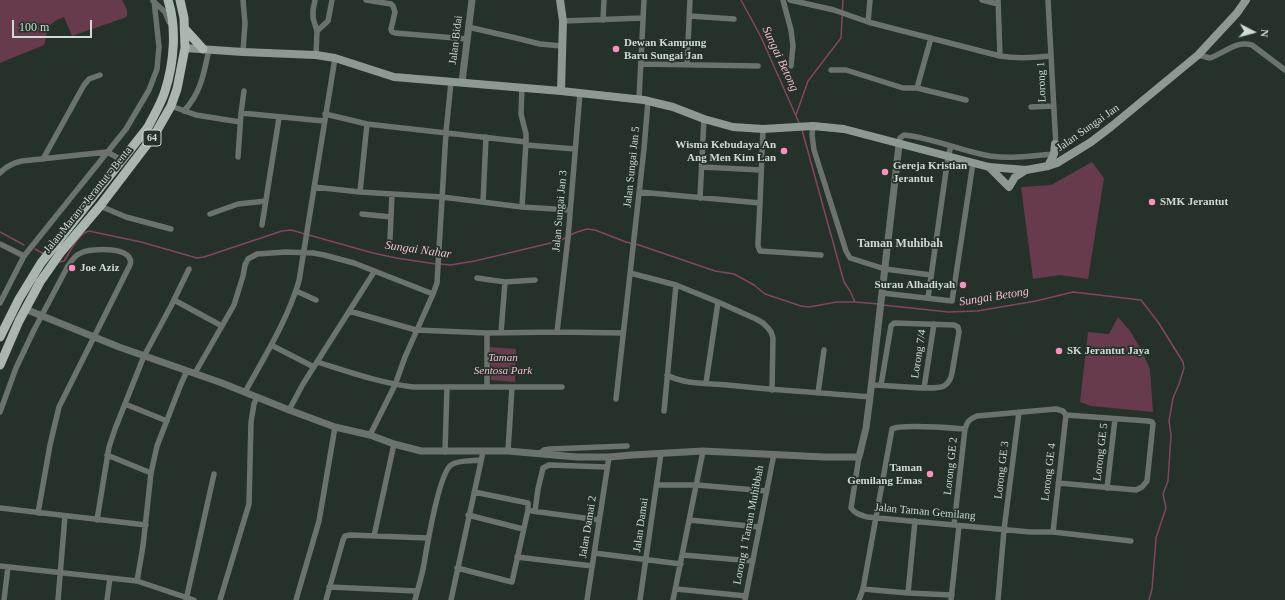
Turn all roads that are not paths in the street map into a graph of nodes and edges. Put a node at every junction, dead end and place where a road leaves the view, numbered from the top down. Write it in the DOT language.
graph roads {
  1 [pos="168,0"];
  2 [pos="180,0"];
  3 [pos="243,0"];
  4 [pos="315,0"];
  5 [pos="332,0"];
  6 [pos="370,0"];
  7 [pos="472,0"];
  8 [pos="560,0"];
  9 [pos="604,0"];
  10 [pos="644,0"];
  11 [pos="690,0"];
  12 [pos="783,0"];
  13 [pos="790,0"];
  14 [pos="870,0"];
  15 [pos="982,0"];
  16 [pos="1048,0"];
  17 [pos="1246,0"];
  18 [pos="153,1"];
  19 [pos="998,2"];
  20 [pos="690,16"];
  21 [pos="643,18"];
  22 [pos="734,19"];
  23 [pos="603,20"];
  24 [pos="562,21"];
  25 [pos="868,22"];
  26 [pos="468,27"];
  27 [pos="185,29"];
  28 [pos="172,30"];
  29 [pos="317,31"];
  30 [pos="931,38"];
  31 [pos="467,39"];
  32 [pos="562,46"];
  33 [pos="185,48"];
  34 [pos="206,49"];
  35 [pos="243,52"];
  36 [pos="316,55"];
  37 [pos="1198,55"];
  38 [pos="1000,56"];
  39 [pos="1050,56"];
  40 [pos="335,58"];
  41 [pos="641,64"];
  42 [pos="687,65"];
  43 [pos="758,66"];
  44 [pos="791,66"];
  45 [pos="831,70"];
  46 [pos="1285,70"];
  47 [pos="100,75"];
  48 [pos="167,82"];
  49 [pos="451,82"];
  50 [pos="462,82"];
  51 [pos="522,87"];
  52 [pos="917,88"];
  53 [pos="561,90"];
  54 [pos="244,91"];
  55 [pos="580,93"];
  56 [pos="639,99"];
  57 [pos="966,100"];
  58 [pos="648,101"];
  59 [pos="171,106"];
  60 [pos="1053,106"];
  61 [pos="1031,107"];
  62 [pos="184,111"];
  63 [pos="241,113"];
  64 [pos="325,114"];
  65 [pos="279,118"];
  66 [pos="704,118"];
  67 [pos="324,121"];
  68 [pos="240,122"];
  69 [pos="367,124"];
  70 [pos="811,126"];
  71 [pos="763,128"];
  72 [pos="446,132"];
  73 [pos="486,137"];
  74 [pos="1055,142"];
  75 [pos="526,143"];
  76 [pos="899,145"];
  77 [pos="951,146"];
  78 [pos="575,149"];
  79 [pos="107,152"];
  80 [pos="1054,154"];
  81 [pos="1069,156"];
  82 [pos="238,157"];
  83 [pos="948,157"];
  84 [pos="43,159"];
  85 [pos="122,160"];
  86 [pos="973,163"];
  87 [pos="1058,163"];
  88 [pos="1048,166"];
  89 [pos="702,167"];
  90 [pos="989,167"];
  91 [pos="761,170"];
  92 [pos="1026,170"];
  93 [pos="0,173"];
  94 [pos="314,188"];
  95 [pos="360,192"];
  96 [pos="639,192"];
  97 [pos="392,194"];
  98 [pos="442,197"];
  99 [pos="700,198"];
  100 [pos="266,201"];
  101 [pos="483,202"];
  102 [pos="760,202"];
  103 [pos="100,206"];
  104 [pos="522,207"];
  105 [pos="570,210"];
  106 [pos="210,214"];
  107 [pos="362,214"];
  108 [pos="391,217"];
  109 [pos="262,225"];
  110 [pos="172,229"];
  111 [pos="390,239"];
  112 [pos="0,244"];
  113 [pos="57,250"];
  114 [pos="303,252"];
  115 [pos="821,255"];
  116 [pos="24,256"];
  117 [pos="45,266"];
  118 [pos="189,269"];
  119 [pos="885,269"];
  120 [pos="374,272"];
  121 [pos="630,273"];
  122 [pos="931,275"];
  123 [pos="477,278"];
  124 [pos="534,280"];
  125 [pos="505,282"];
  126 [pos="676,285"];
  127 [pos="37,287"];
  128 [pos="296,291"];
  129 [pos="433,294"];
  130 [pos="882,294"];
  131 [pos="928,298"];
  132 [pos="174,300"];
  133 [pos="316,300"];
  134 [pos="718,302"];
  135 [pos="0,303"];
  136 [pos="25,309"];
  137 [pos="349,311"];
  138 [pos="42,316"];
  139 [pos="934,324"];
  140 [pos="222,326"];
  141 [pos="416,330"];
  142 [pos="557,332"];
  143 [pos="487,333"];
  144 [pos="501,333"];
  145 [pos="623,333"];
  146 [pos="0,337"];
  147 [pos="93,337"];
  148 [pos="271,345"];
  149 [pos="824,350"];
  150 [pos="0,355"];
  151 [pos="144,356"];
  152 [pos="316,364"];
  153 [pos="0,366"];
  154 [pos="191,372"];
  155 [pos="667,375"];
  156 [pos="706,383"];
  157 [pos="395,384"];
  158 [pos="872,385"];
  159 [pos="881,385"];
  160 [pos="487,386"];
  161 [pos="447,387"];
  162 [pos="512,387"];
  163 [pos="562,387"];
  164 [pos="924,388"];
  165 [pos="772,390"];
  166 [pos="245,392"];
  167 [pos="818,393"];
  168 [pos="257,397"];
  169 [pos="870,397"];
  170 [pos="616,399"];
  171 [pos="125,404"];
  172 [pos="289,410"];
  173 [pos="664,411"];
  174 [pos="0,412"];
  175 [pos="1019,412"];
  176 [pos="1066,415"];
  177 [pos="1115,419"];
  178 [pos="167,421"];
  179 [pos="335,427"];
  180 [pos="965,429"];
  181 [pos="370,435"];
  182 [pos="394,444"];
  183 [pos="627,446"];
  184 [pos="703,451"];
  185 [pos="445,452"];
  186 [pos="482,452"];
  187 [pos="508,452"];
  188 [pos="540,453"];
  189 [pos="660,453"];
  190 [pos="774,454"];
  191 [pos="107,455"];
  192 [pos="609,457"];
  193 [pos="859,457"];
  194 [pos="481,460"];
  195 [pos="606,467"];
  196 [pos="151,473"];
  197 [pos="214,474"];
  198 [pos="1058,483"];
  199 [pos="657,485"];
  200 [pos="697,485"];
  201 [pos="1107,488"];
  202 [pos="766,491"];
  203 [pos="474,492"];
  204 [pos="0,508"];
  205 [pos="531,511"];
  206 [pos="38,513"];
  207 [pos="468,515"];
  208 [pos="65,516"];
  209 [pos="875,518"];
  210 [pos="97,520"];
  211 [pos="599,520"];
  212 [pos="689,520"];
  213 [pos="915,521"];
  214 [pos="146,525"];
  215 [pos="956,525"];
  216 [pos="759,527"];
  217 [pos="524,529"];
  218 [pos="1004,530"];
  219 [pos="1053,532"];
  220 [pos="374,536"];
  221 [pos="428,538"];
  222 [pos="1131,541"];
  223 [pos="594,553"];
  224 [pos="682,555"];
  225 [pos="517,557"];
  226 [pos="646,559"];
  227 [pos="752,561"];
  228 [pos="681,564"];
  229 [pos="0,566"];
  230 [pos="592,566"];
  231 [pos="8,567"];
  232 [pos="457,568"];
  233 [pos="60,572"];
  234 [pos="110,578"];
  235 [pos="137,581"];
  236 [pos="329,587"];
  237 [pos="676,589"];
  238 [pos="863,589"];
  239 [pos="418,591"];
  240 [pos="908,593"];
  241 [pos="952,597"];
  242 [pos="745,598"];
  243 [pos="187,599"];
  244 [pos="4,600"];
  245 [pos="58,600"];
  246 [pos="109,600"];
  247 [pos="194,600"];
  248 [pos="220,600"];
  249 [pos="296,600"];
  250 [pos="326,600"];
  251 [pos="415,600"];
  252 [pos="450,600"];
  253 [pos="587,600"];
  254 [pos="640,600"];
  255 [pos="674,600"];
  256 [pos="859,600"];
  257 [pos="998,600"];
  1 -- 28 [label="main road, Jalan Maran - Jerantut - Benta / 64"];
  2 -- 27 [label="main road, Jalan Maran - Jerantut - Benta / 64"];
  3 -- 35 [label="street"];
  4 -- 29 [label="street"];
  5 -- 29 [label="street"];
  6 -- 31 [label="street"];
  7 -- 26 [label="street, Jalan Bidai"];
  8 -- 24 [label="main road"];
  9 -- 23 [label="street"];
  10 -- 21 [label="street"];
  11 -- 20 [label="street"];
  12 -- 44 [label="street"];
  13 -- 25 [label="street"];
  14 -- 25 [label="street"];
  15 -- 19 [label="street"];
  16 -- 39 [label="street, Lorong 1"];
  17 -- 37 [label="main road, Jalan Sungai Jan"];
  18 -- 28 [label="street"];
  18 -- 79 [label="street"];
  19 -- 38 [label="street"];
  20 -- 22 [label="street"];
  20 -- 42 [label="street"];
  21 -- 23 [label="street"];
  21 -- 41 [label="street"];
  23 -- 24 [label="street"];
  24 -- 32 [label="main road"];
  25 -- 30 [label="street"];
  26 -- 31 [label="street, Jalan Bidai"];
  26 -- 32 [label="street"];
  27 -- 33 [label="main road, Jalan Maran - Jerantut - Benta / 64"];
  27 -- 34 [label="main road"];
  28 -- 48 [label="main road, Jalan Maran - Jerantut - Benta / 64"];
  29 -- 36 [label="street"];
  30 -- 38 [label="street"];
  30 -- 52 [label="street"];
  31 -- 50 [label="street, Jalan Bidai"];
  32 -- 53 [label="main road"];
  33 -- 34 [label="main road, Jalan Sungai Jan"];
  33 -- 48 [label="main road"];
  33 -- 59 [label="main road, Jalan Maran - Jerantut - Benta / 64"];
  34 -- 35 [label="main road, Jalan Sungai Jan"];
  34 -- 62 [label="street"];
  35 -- 36 [label="main road, Jalan Sungai Jan"];
  36 -- 40 [label="main road, Jalan Sungai Jan"];
  37 -- 46 [label="street"];
  37 -- 81 [label="main road, Jalan Sungai Jan"];
  38 -- 39 [label="street"];
  39 -- 60 [label="street, Lorong 1"];
  40 -- 49 [label="main road, Jalan Sungai Jan"];
  40 -- 64 [label="street"];
  41 -- 42 [label="street"];
  41 -- 56 [label="street"];
  42 -- 43 [label="street"];
  45 -- 52 [label="street"];
  47 -- 84 [label="street"];
  48 -- 85 [label="main road, Jalan Maran - Jerantut - Benta / 64"];
  49 -- 50 [label="main road, Jalan Sungai Jan"];
  49 -- 72 [label="street"];
  50 -- 51 [label="main road, Jalan Sungai Jan"];
  51 -- 53 [label="main road, Jalan Sungai Jan"];
  51 -- 75 [label="street"];
  52 -- 57 [label="street"];
  53 -- 55 [label="main road, Jalan Sungai Jan"];
  54 -- 63 [label="street"];
  55 -- 56 [label="main road, Jalan Sungai Jan"];
  55 -- 78 [label="street, Jalan Sungai Jan 3"];
  56 -- 58 [label="main road, Jalan Sungai Jan"];
  58 -- 66 [label="main road, Jalan Sungai Jan"];
  58 -- 96 [label="street, Jalan Sungai Jan 5"];
  59 -- 62 [label="street"];
  59 -- 103 [label="main road, Jalan Maran - Jerantut - Benta / 64"];
  60 -- 61 [label="street"];
  60 -- 74 [label="street, Lorong 1"];
  62 -- 68 [label="street"];
  63 -- 65 [label="street"];
  63 -- 68 [label="street"];
  64 -- 67 [label="street"];
  64 -- 69 [label="street"];
  65 -- 67 [label="street"];
  65 -- 100 [label="street"];
  66 -- 71 [label="main road, Jalan Sungai Jan"];
  66 -- 89 [label="street"];
  67 -- 94 [label="street"];
  68 -- 82 [label="street"];
  69 -- 72 [label="street"];
  69 -- 95 [label="street"];
  70 -- 71 [label="main road, Jalan Sungai Jan"];
  70 -- 76 [label="main road, Jalan Sungai Jan"];
  70 -- 119 [label="street"];
  71 -- 91 [label="street"];
  72 -- 73 [label="street"];
  72 -- 98 [label="street"];
  73 -- 75 [label="street"];
  73 -- 101 [label="street"];
  74 -- 80 [label="main road"];
  74 -- 81 [label="main road"];
  74 -- 87 [label="street, Lorong 1"];
  75 -- 78 [label="street"];
  75 -- 104 [label="street"];
  76 -- 77 [label="street"];
  76 -- 83 [label="main road, Jalan Sungai Jan"];
  76 -- 119 [label="street"];
  77 -- 80 [label="street"];
  77 -- 83 [label="street"];
  78 -- 105 [label="street, Jalan Sungai Jan 3"];
  79 -- 84 [label="street"];
  79 -- 85 [label="street"];
  79 -- 116 [label="street"];
  80 -- 88 [label="main road"];
  81 -- 87 [label="main road, Jalan Sungai Jan"];
  83 -- 86 [label="main road, Jalan Sungai Jan"];
  83 -- 122 [label="street"];
  84 -- 93 [label="street"];
  85 -- 113 [label="main road, Jalan Maran - Jerantut - Benta / 64"];
  86 -- 90 [label="main road, Jalan Sungai Jan"];
  86 -- 131 [label="street"];
  87 -- 88 [label="main road, Jalan Sungai Jan"];
  88 -- 92 [label="main road, Jalan Sungai Jan"];
  89 -- 91 [label="street"];
  89 -- 99 [label="street"];
  90 -- 92 [label="main road, Jalan Sungai Jan"];
  90 -- 92 [label="main road"];
  91 -- 102 [label="street"];
  94 -- 95 [label="street"];
  94 -- 114 [label="street"];
  95 -- 97 [label="street"];
  96 -- 99 [label="street"];
  96 -- 121 [label="street, Jalan Sungai Jan 5"];
  97 -- 98 [label="street"];
  97 -- 108 [label="street"];
  98 -- 101 [label="street"];
  98 -- 129 [label="street"];
  99 -- 102 [label="street"];
  100 -- 106 [label="street"];
  100 -- 109 [label="street"];
  101 -- 104 [label="street"];
  102 -- 115 [label="street"];
  103 -- 110 [label="street"];
  103 -- 113 [label="main road, Jalan Maran - Jerantut - Benta / 64"];
  104 -- 105 [label="street"];
  105 -- 142 [label="street, Jalan Sungai Jan 3"];
  107 -- 108 [label="street"];
  108 -- 111 [label="street"];
  112 -- 116 [label="street"];
  113 -- 117 [label="main road, Jalan Maran - Jerantut - Benta / 64"];
  114 -- 120 [label="street"];
  114 -- 128 [label="street"];
  114 -- 140 [label="street"];
  116 -- 135 [label="street"];
  117 -- 127 [label="main road, Jalan Maran - Jerantut - Benta / 64"];
  117 -- 146 [label="main road, Jalan Maran - Jerantut - Benta / 64"];
  118 -- 132 [label="street"];
  119 -- 122 [label="street"];
  119 -- 130 [label="street"];
  120 -- 129 [label="street"];
  120 -- 137 [label="street"];
  121 -- 126 [label="street"];
  121 -- 145 [label="street, Jalan Sungai Jan 5"];
  122 -- 131 [label="street"];
  123 -- 125 [label="street"];
  124 -- 125 [label="street"];
  125 -- 144 [label="street"];
  126 -- 134 [label="street"];
  126 -- 155 [label="street"];
  127 -- 136 [label="main road, Jalan Maran - Jerantut - Benta / 64"];
  127 -- 150 [label="main road"];
  128 -- 133 [label="street"];
  128 -- 148 [label="street"];
  129 -- 141 [label="street"];
  130 -- 131 [label="street"];
  130 -- 158 [label="street"];
  132 -- 140 [label="street"];
  132 -- 151 [label="street"];
  134 -- 156 [label="street"];
  134 -- 165 [label="street"];
  136 -- 138 [label="street"];
  136 -- 153 [label="main road, Jalan Maran - Jerantut - Benta / 64"];
  137 -- 141 [label="street"];
  137 -- 152 [label="street"];
  138 -- 147 [label="street"];
  138 -- 147 [label="street"];
  138 -- 174 [label="street"];
  139 -- 159 [label="street"];
  139 -- 164 [label="street, Lorong 7/4"];
  139 -- 164 [label="street"];
  140 -- 154 [label="street"];
  141 -- 143 [label="street"];
  141 -- 157 [label="street"];
  142 -- 144 [label="street"];
  142 -- 145 [label="street"];
  143 -- 144 [label="street"];
  143 -- 160 [label="street"];
  145 -- 170 [label="street, Jalan Sungai Jan 5"];
  147 -- 151 [label="street"];
  147 -- 206 [label="street"];
  148 -- 152 [label="street"];
  148 -- 166 [label="street"];
  149 -- 167 [label="street"];
  151 -- 154 [label="street"];
  151 -- 171 [label="street"];
  152 -- 157 [label="street"];
  152 -- 172 [label="street"];
  154 -- 166 [label="street"];
  154 -- 178 [label="street"];
  155 -- 156 [label="street"];
  155 -- 173 [label="street"];
  156 -- 165 [label="street"];
  157 -- 161 [label="street"];
  157 -- 181 [label="street"];
  158 -- 159 [label="street"];
  158 -- 169 [label="street"];
  159 -- 164 [label="street"];
  160 -- 161 [label="street"];
  160 -- 162 [label="street"];
  161 -- 185 [label="street"];
  162 -- 163 [label="street"];
  162 -- 187 [label="street"];
  165 -- 167 [label="street"];
  166 -- 168 [label="street"];
  167 -- 169 [label="street"];
  168 -- 172 [label="street"];
  168 -- 248 [label="street"];
  169 -- 193 [label="street"];
  171 -- 178 [label="street"];
  171 -- 191 [label="street"];
  172 -- 179 [label="street"];
  175 -- 176 [label="street"];
  175 -- 180 [label="street, Lorong GE 2"];
  175 -- 218 [label="street, Lorong GE 3"];
  176 -- 177 [label="street"];
  176 -- 198 [label="street, Lorong GE 4"];
  177 -- 201 [label="street, Lorong GE 5"];
  177 -- 201 [label="street"];
  178 -- 196 [label="street"];
  179 -- 181 [label="street"];
  179 -- 249 [label="street"];
  180 -- 209 [label="street"];
  180 -- 215 [label="street, Lorong GE 2"];
  181 -- 182 [label="street"];
  182 -- 185 [label="street"];
  182 -- 220 [label="street"];
  183 -- 188 [label="street"];
  184 -- 189 [label="street"];
  184 -- 190 [label="street"];
  184 -- 200 [label="street"];
  185 -- 186 [label="street"];
  186 -- 187 [label="street"];
  186 -- 194 [label="street"];
  187 -- 188 [label="street"];
  188 -- 192 [label="street"];
  189 -- 192 [label="street"];
  189 -- 199 [label="street, Jalan Damai"];
  190 -- 193 [label="street"];
  190 -- 202 [label="street, Lorong 1 Taman Muhibbah"];
  191 -- 196 [label="street"];
  191 -- 210 [label="street"];
  192 -- 195 [label="street, Jalan Damai 2"];
  193 -- 209 [label="street, Jalan Taman Gemilang"];
  194 -- 203 [label="street"];
  194 -- 221 [label="street"];
  195 -- 205 [label="street"];
  195 -- 211 [label="street, Jalan Damai 2"];
  196 -- 214 [label="street"];
  197 -- 243 [label="street"];
  198 -- 201 [label="street"];
  198 -- 219 [label="street, Lorong GE 4"];
  199 -- 200 [label="street"];
  199 -- 226 [label="street, Jalan Damai"];
  200 -- 202 [label="street"];
  200 -- 212 [label="street"];
  202 -- 216 [label="street, Lorong 1 Taman Muhibbah"];
  203 -- 205 [label="street"];
  203 -- 207 [label="street"];
  204 -- 206 [label="street"];
  205 -- 211 [label="street"];
  205 -- 217 [label="street"];
  206 -- 208 [label="street"];
  207 -- 217 [label="street"];
  207 -- 232 [label="street"];
  208 -- 210 [label="street"];
  208 -- 233 [label="street"];
  209 -- 213 [label="street, Jalan Taman Gemilang"];
  209 -- 238 [label="street"];
  210 -- 214 [label="street"];
  211 -- 223 [label="street, Jalan Damai 2"];
  212 -- 216 [label="street"];
  212 -- 224 [label="street"];
  213 -- 215 [label="street, Jalan Taman Gemilang"];
  213 -- 240 [label="street"];
  214 -- 235 [label="street"];
  215 -- 218 [label="street, Jalan Taman Gemilang"];
  215 -- 241 [label="street, Lorong GE 2"];
  216 -- 227 [label="street, Lorong 1 Taman Muhibbah"];
  217 -- 225 [label="street"];
  218 -- 219 [label="street, Jalan Taman Gemilang"];
  218 -- 257 [label="street, Lorong GE 3"];
  219 -- 222 [label="street, Jalan Taman Gemilang"];
  220 -- 221 [label="street"];
  220 -- 236 [label="street"];
  221 -- 239 [label="street"];
  223 -- 226 [label="street"];
  223 -- 230 [label="street, Jalan Damai 2"];
  224 -- 227 [label="street"];
  224 -- 228 [label="street"];
  225 -- 230 [label="street"];
  225 -- 232 [label="street"];
  226 -- 228 [label="street"];
  226 -- 254 [label="street, Jalan Damai"];
  227 -- 242 [label="street, Lorong 1 Taman Muhibbah"];
  228 -- 237 [label="street"];
  229 -- 231 [label="street"];
  230 -- 253 [label="street, Jalan Damai 2"];
  231 -- 233 [label="street"];
  231 -- 244 [label="street"];
  232 -- 252 [label="street"];
  233 -- 234 [label="street"];
  233 -- 245 [label="street"];
  234 -- 235 [label="street"];
  234 -- 246 [label="street"];
  235 -- 243 [label="street"];
  236 -- 239 [label="street"];
  236 -- 250 [label="street"];
  237 -- 242 [label="street"];
  237 -- 255 [label="street"];
  238 -- 240 [label="street"];
  238 -- 256 [label="street"];
  239 -- 251 [label="street"];
  240 -- 241 [label="street"];
  243 -- 247 [label="street"];
}
